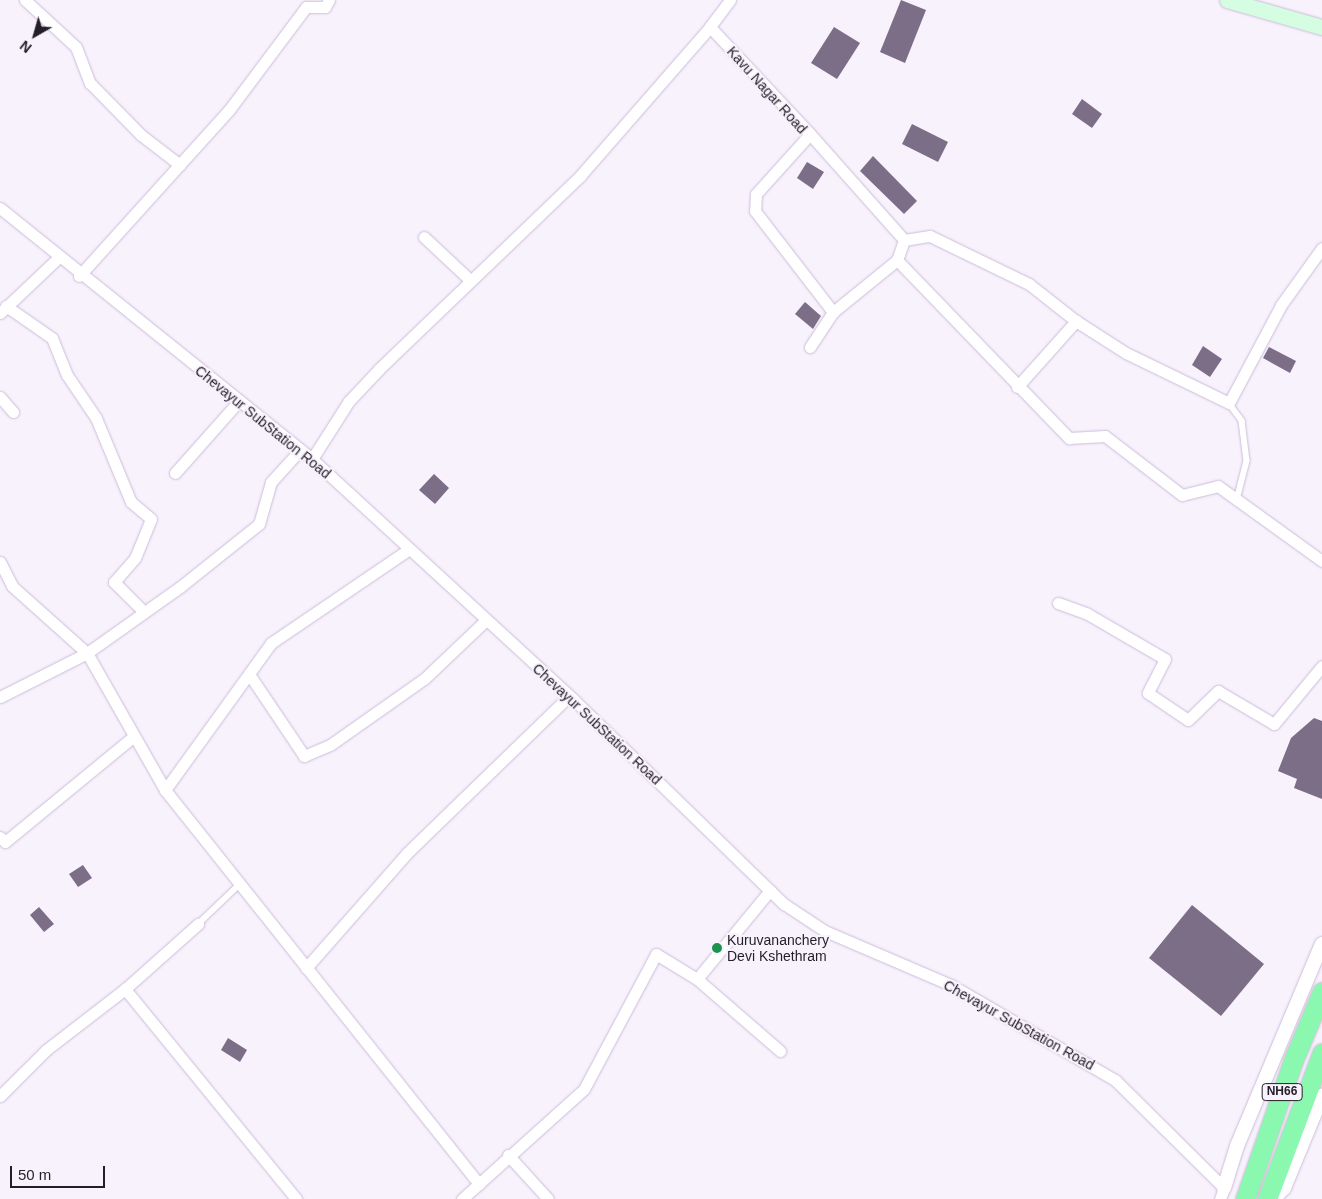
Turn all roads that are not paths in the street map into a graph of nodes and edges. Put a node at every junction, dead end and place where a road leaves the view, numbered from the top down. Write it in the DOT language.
graph roads {
  1 [pos="25,0"];
  2 [pos="329,0"];
  3 [pos="730,0"];
  4 [pos="1227,0"];
  5 [pos="1269,0"];
  6 [pos="302,4"];
  7 [pos="1322,16"];
  8 [pos="710,27"];
  9 [pos="1322,27"];
  10 [pos="810,134"];
  11 [pos="180,165"];
  12 [pos="0,208"];
  13 [pos="424,238"];
  14 [pos="904,240"];
  15 [pos="1322,248"];
  16 [pos="57,258"];
  17 [pos="897,260"];
  18 [pos="79,276"];
  19 [pos="471,281"];
  20 [pos="3,309"];
  21 [pos="833,312"];
  22 [pos="1076,321"];
  23 [pos="810,347"];
  24 [pos="1017,387"];
  25 [pos="0,397"];
  26 [pos="238,402"];
  27 [pos="1230,403"];
  28 [pos="13,412"];
  29 [pos="300,450"];
  30 [pos="312,459"];
  31 [pos="175,473"];
  32 [pos="1237,500"];
  33 [pos="408,550"];
  34 [pos="1322,561"];
  35 [pos="0,562"];
  36 [pos="1058,603"];
  37 [pos="144,612"];
  38 [pos="486,620"];
  39 [pos="87,653"];
  40 [pos="1322,666"];
  41 [pos="249,674"];
  42 [pos="0,697"];
  43 [pos="568,697"];
  44 [pos="134,736"];
  45 [pos="165,790"];
  46 [pos="0,837"];
  47 [pos="240,884"];
  48 [pos="770,890"];
  49 [pos="198,924"];
  50 [pos="1322,944"];
  51 [pos="306,968"];
  52 [pos="697,979"];
  53 [pos="125,989"];
  54 [pos="1322,992"];
  55 [pos="780,1051"];
  56 [pos="1322,1053"];
  57 [pos="0,1096"];
  58 [pos="1321,1100"];
  59 [pos="508,1156"];
  60 [pos="479,1184"];
  61 [pos="1222,1193"];
  62 [pos="296,1199"];
  63 [pos="462,1199"];
  64 [pos="548,1199"];
  65 [pos="1245,1199"];
  66 [pos="1267,1199"];
  67 [pos="1273,1199"];
  1 -- 11 [label="street"];
  2 -- 6 [label="street"];
  3 -- 8 [label="street"];
  4 -- 9 [label="main road"];
  5 -- 7 [label="main road"];
  6 -- 11 [label="street"];
  8 -- 10 [label="street, Kavu Nagar Road"];
  8 -- 19 [label="street"];
  10 -- 14 [label="street"];
  10 -- 21 [label="street, Kavu Nagar Road"];
  11 -- 18 [label="street"];
  12 -- 16 [label="street, Chevayur SubStation Road"];
  13 -- 19 [label="street"];
  14 -- 17 [label="street"];
  14 -- 22 [label="street"];
  15 -- 27 [label="street"];
  16 -- 18 [label="street, Chevayur SubStation Road"];
  16 -- 20 [label="street"];
  17 -- 21 [label="street"];
  17 -- 24 [label="street"];
  18 -- 26 [label="street, Chevayur SubStation Road"];
  19 -- 30 [label="street"];
  20 -- 37 [label="street"];
  21 -- 23 [label="street"];
  22 -- 24 [label="street"];
  22 -- 27 [label="street"];
  24 -- 32 [label="street"];
  25 -- 28 [label="street"];
  26 -- 29 [label="street, Chevayur SubStation Road"];
  26 -- 31 [label="street"];
  27 -- 32 [label="lane"];
  29 -- 30 [label="street, Chevayur SubStation Road"];
  29 -- 37 [label="street"];
  30 -- 33 [label="street, Chevayur SubStation Road"];
  32 -- 34 [label="street"];
  33 -- 38 [label="street, Chevayur SubStation Road"];
  33 -- 41 [label="street"];
  35 -- 39 [label="street"];
  36 -- 40 [label="street"];
  37 -- 39 [label="street"];
  38 -- 41 [label="street"];
  38 -- 43 [label="street, Chevayur SubStation Road"];
  39 -- 42 [label="street"];
  39 -- 44 [label="street"];
  41 -- 45 [label="street"];
  43 -- 48 [label="street, Chevayur SubStation Road"];
  43 -- 51 [label="street"];
  44 -- 45 [label="street"];
  44 -- 46 [label="street"];
  45 -- 47 [label="street"];
  47 -- 49 [label="lane"];
  47 -- 51 [label="street"];
  48 -- 52 [label="street"];
  48 -- 61 [label="street, Chevayur SubStation Road"];
  49 -- 53 [label="street"];
  50 -- 61 [label="street"];
  51 -- 60 [label="street"];
  52 -- 55 [label="street"];
  52 -- 59 [label="street"];
  53 -- 57 [label="street"];
  53 -- 62 [label="street"];
  54 -- 65 [label="highway, NH66"];
  56 -- 66 [label="highway, NH66"];
  58 -- 67 [label="street"];
  59 -- 60 [label="street"];
  59 -- 64 [label="street"];
  60 -- 63 [label="street"];
}
